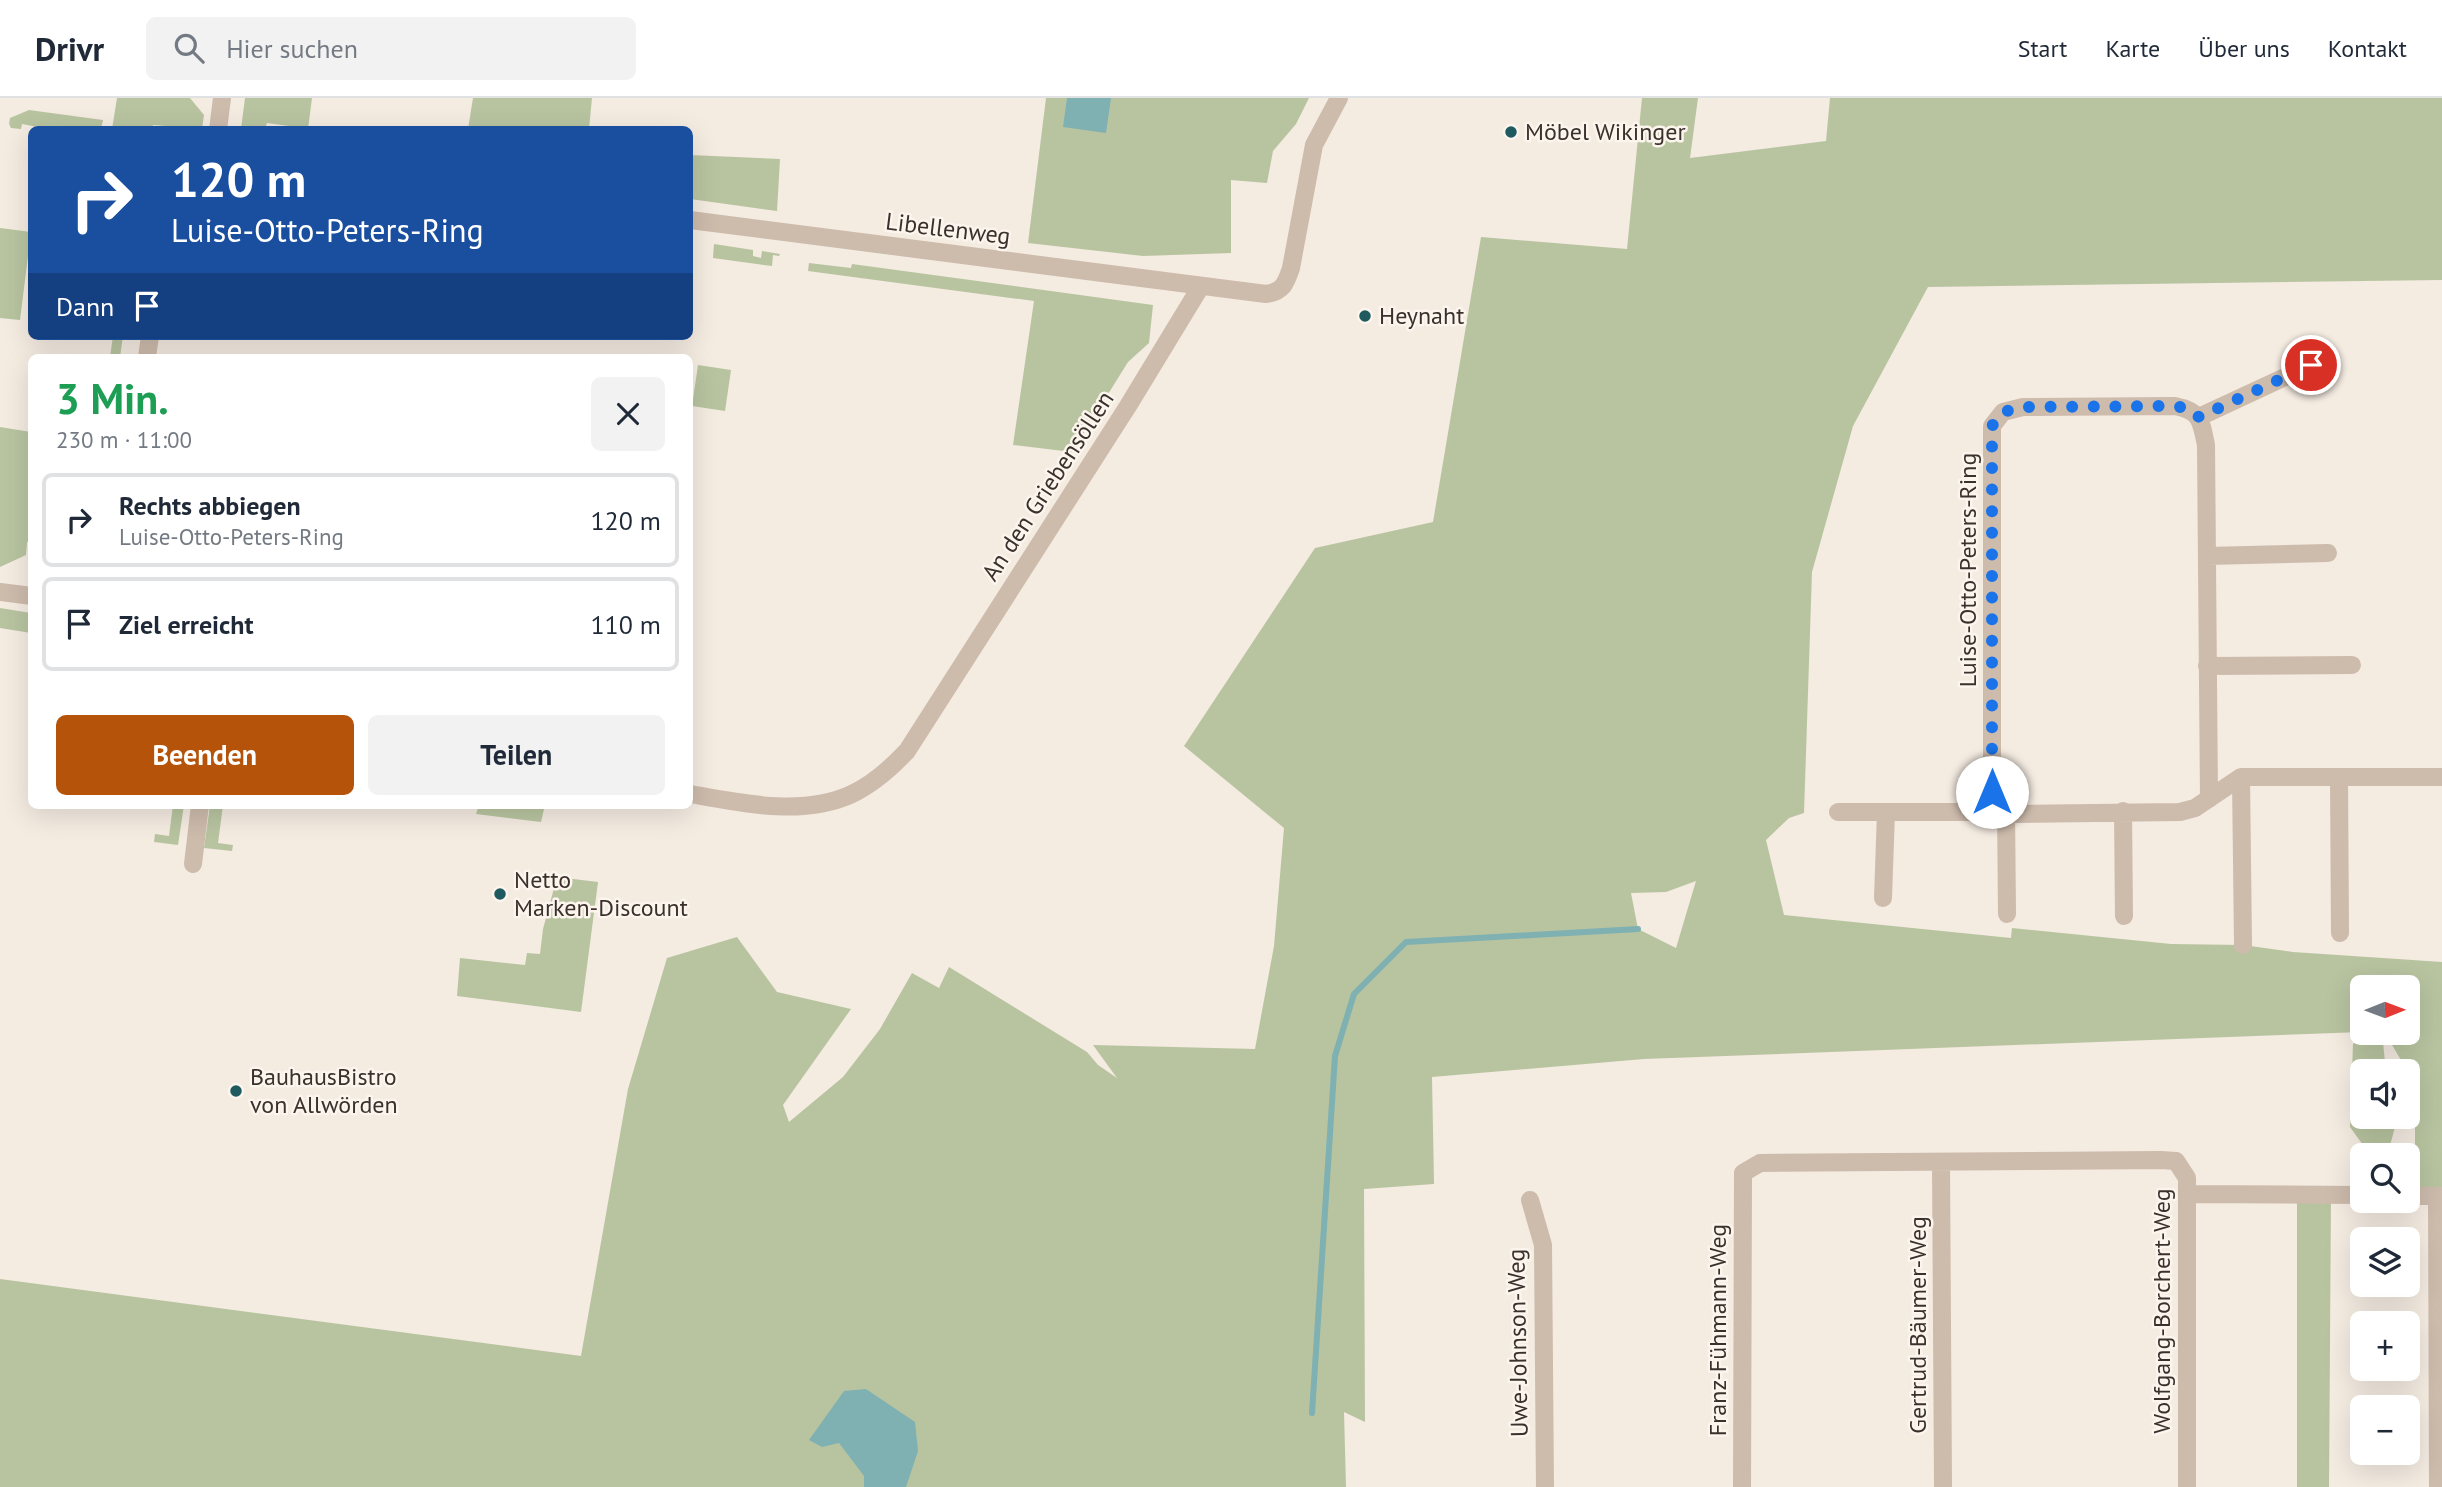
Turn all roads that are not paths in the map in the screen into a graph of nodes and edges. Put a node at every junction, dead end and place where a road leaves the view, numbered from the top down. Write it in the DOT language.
graph roads {
  1 [pos="222,98"];
  2 [pos="1339,98"];
  3 [pos="218,126"];
  4 [pos="693,220"];
  5 [pos="1201,286"];
  6 [pos="2311,365"];
  7 [pos="2199,417"];
  8 [pos="2328,553"];
  9 [pos="2207,556"];
  10 [pos="0,592"];
  11 [pos="28,596"];
  12 [pos="2352,665"];
  13 [pos="2207,666"];
  14 [pos="2442,776"];
  15 [pos="2241,777"];
  16 [pos="2339,777"];
  17 [pos="693,794"];
  18 [pos="2209,799"];
  19 [pos="2002,808"];
  20 [pos="199,809"];
  21 [pos="2123,811"];
  22 [pos="1838,812"];
  23 [pos="1886,812"];
  24 [pos="192,864"];
  25 [pos="1883,898"];
  26 [pos="2007,914"];
  27 [pos="2124,916"];
  28 [pos="2340,933"];
  29 [pos="2243,946"];
  30 [pos="1941,1163"];
  31 [pos="2188,1194"];
  32 [pos="2350,1195"];
  33 [pos="2420,1195"];
  34 [pos="2439,1196"];
  35 [pos="1530,1200"];
  36 [pos="1545,1487"];
  37 [pos="1742,1487"];
  38 [pos="1943,1487"];
  39 [pos="2187,1487"];
  40 [pos="2438,1487"];
  1 -- 3 [label="street"];
  2 -- 5 [label="street"];
  4 -- 5 [label="street, Libellenweg"];
  5 -- 17 [label="street, An den Griebensöllen"];
  6 -- 7 [label="street"];
  7 -- 9 [label="street"];
  7 -- 19 [label="street, Luise-Otto-Peters-Ring"];
  8 -- 9 [label="street"];
  9 -- 13 [label="street"];
  10 -- 11 [label="street"];
  12 -- 13 [label="street"];
  13 -- 18 [label="street"];
  14 -- 16 [label="street"];
  15 -- 16 [label="street"];
  15 -- 18 [label="street"];
  15 -- 29 [label="street"];
  16 -- 28 [label="street"];
  18 -- 21 [label="street"];
  19 -- 21 [label="street"];
  19 -- 23 [label="street"];
  19 -- 26 [label="street, Luise-Otto-Peters-Ring"];
  20 -- 24 [label="street"];
  21 -- 27 [label="street"];
  22 -- 23 [label="street"];
  23 -- 25 [label="street"];
  30 -- 31 [label="street, Wolfgang-Borchert-Weg"];
  30 -- 37 [label="street, Franz-Fühmann-Weg"];
  30 -- 38 [label="street, Gertrud-Bäumer-Weg"];
  31 -- 32 [label="street"];
  31 -- 39 [label="street, Wolfgang-Borchert-Weg"];
  33 -- 34 [label="street"];
  34 -- 40 [label="street"];
  35 -- 36 [label="street, Uwe-Johnson-Weg"];
}
